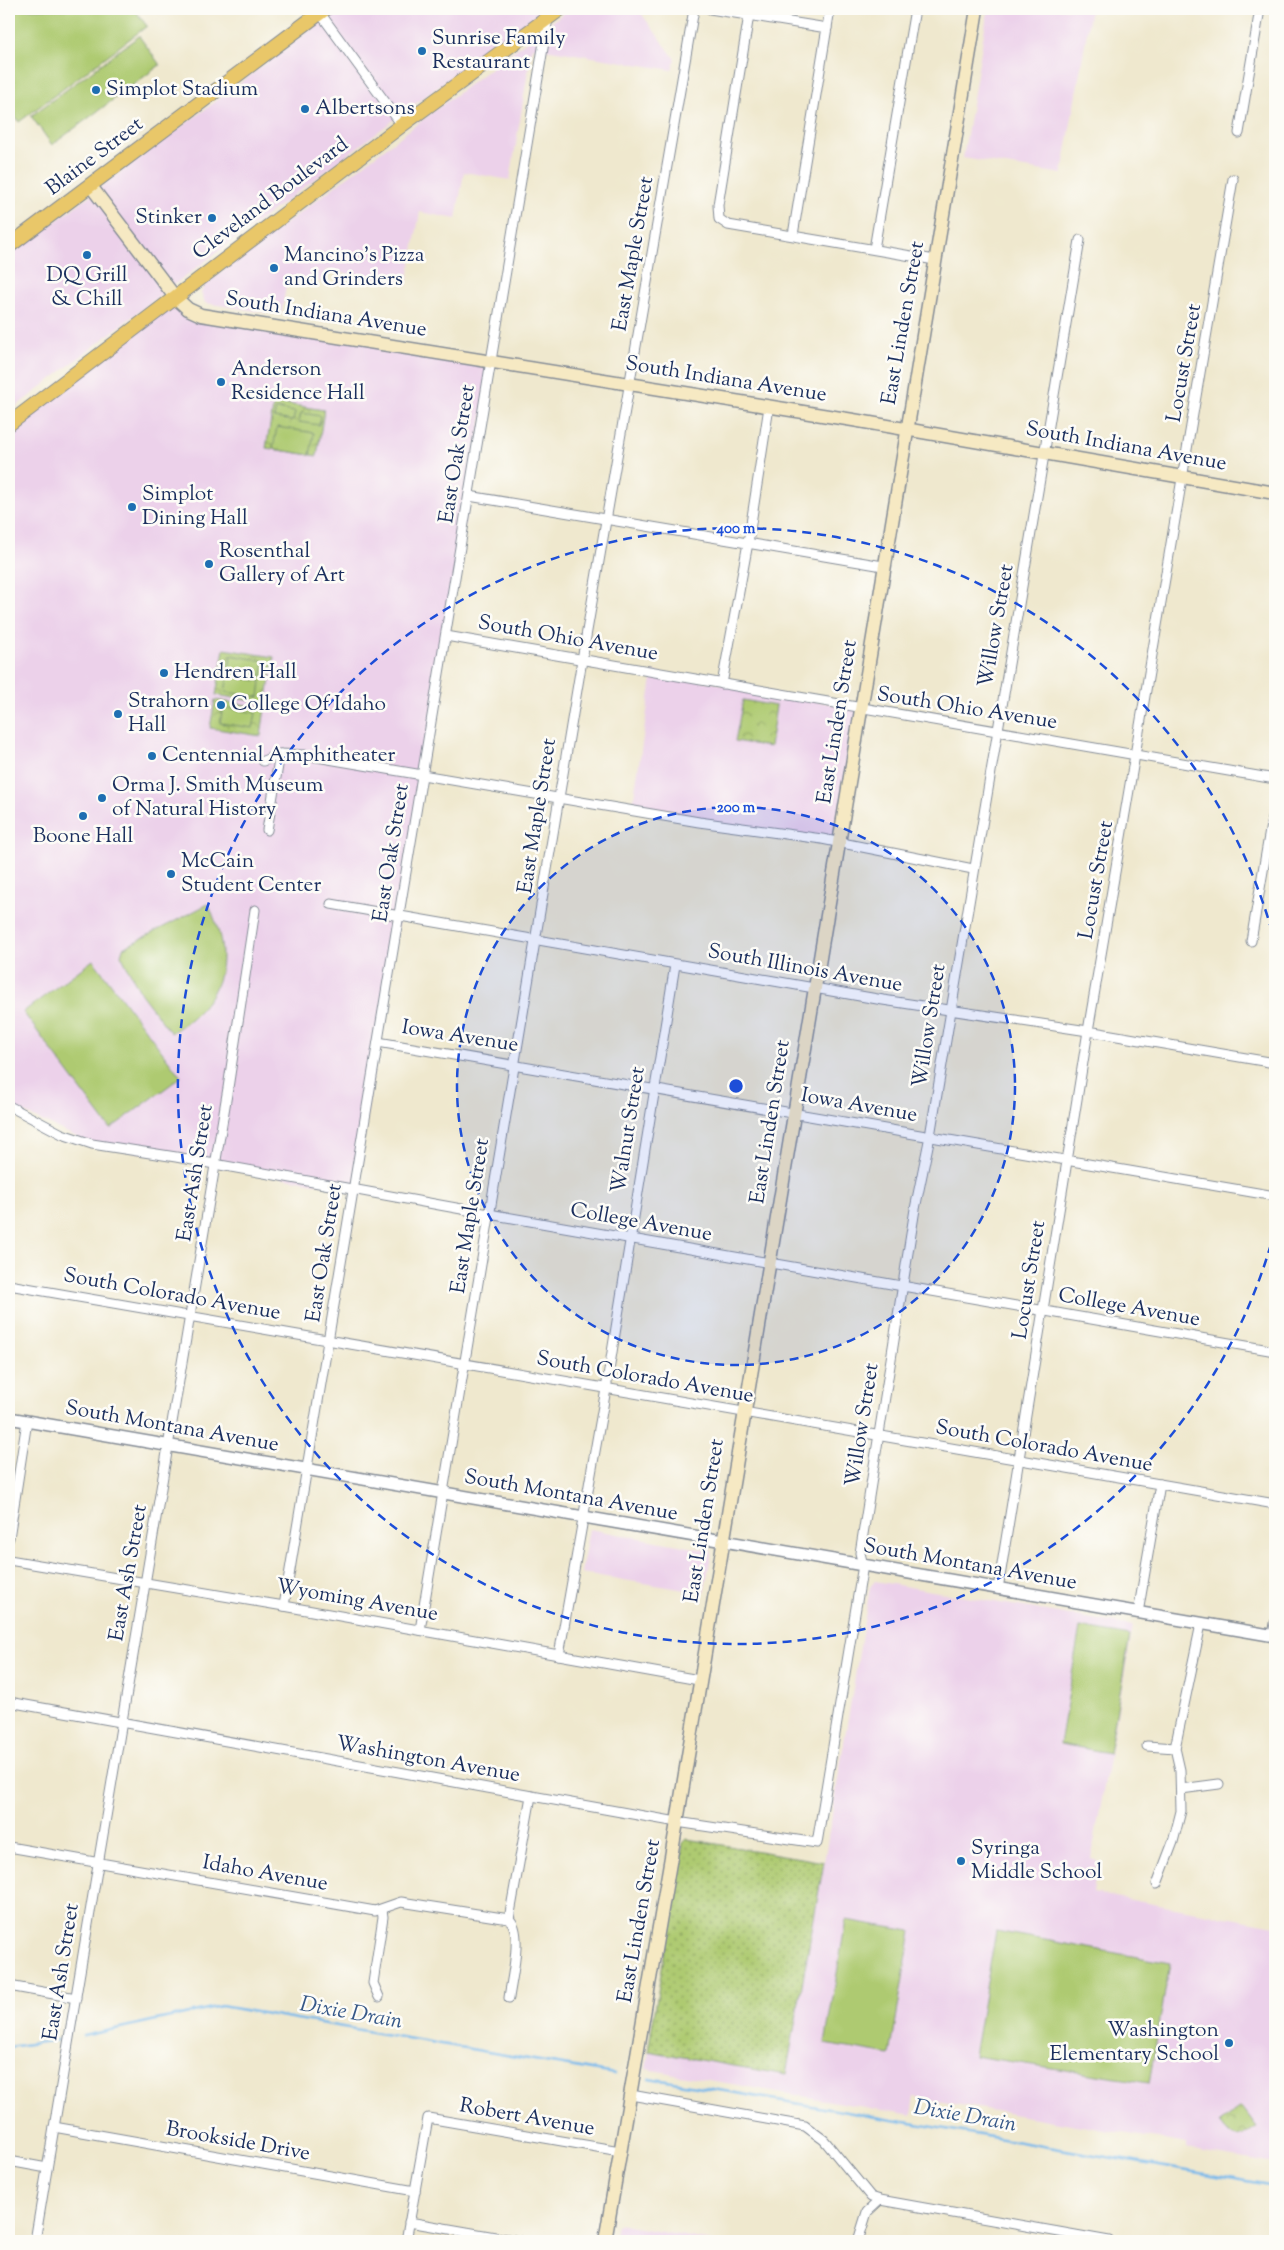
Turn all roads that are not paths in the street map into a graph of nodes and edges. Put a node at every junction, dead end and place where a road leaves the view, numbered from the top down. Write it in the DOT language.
graph roads {
  1 [pos="560,9"];
  2 [pos="694,9"];
  3 [pos="710,9"];
  4 [pos="830,9"];
  5 [pos="915,9"];
  6 [pos="977,9"];
  7 [pos="1260,9"];
  8 [pos="322,11"];
  9 [pos="749,15"];
  10 [pos="548,18"];
  11 [pos="827,28"];
  12 [pos="402,125"];
  13 [pos="1239,133"];
  14 [pos="1233,179"];
  15 [pos="90,185"];
  16 [pos="793,235"];
  17 [pos="1080,240"];
  18 [pos="9,246"];
  19 [pos="874,249"];
  20 [pos="935,260"];
  21 [pos="175,297"];
  22 [pos="491,363"];
  23 [pos="629,384"];
  24 [pos="769,407"];
  25 [pos="9,424"];
  26 [pos="906,430"];
  27 [pos="1044,453"];
  28 [pos="1183,477"];
  29 [pos="1275,493"];
  30 [pos="469,496"];
  31 [pos="606,520"];
  32 [pos="748,543"];
  33 [pos="883,566"];
  34 [pos="446,636"];
  35 [pos="582,660"];
  36 [pos="722,684"];
  37 [pos="860,709"];
  38 [pos="997,731"];
  39 [pos="280,754"];
  40 [pos="1136,754"];
  41 [pos="264,761"];
  42 [pos="423,774"];
  43 [pos="1275,779"];
  44 [pos="559,797"];
  45 [pos="1275,802"];
  46 [pos="268,830"];
  47 [pos="838,842"];
  48 [pos="973,869"];
  49 [pos="331,904"];
  50 [pos="255,910"];
  51 [pos="399,916"];
  52 [pos="535,940"];
  53 [pos="1251,941"];
  54 [pos="675,965"];
  55 [pos="814,988"];
  56 [pos="950,1010"];
  57 [pos="1088,1031"];
  58 [pos="378,1042"];
  59 [pos="1275,1063"];
  60 [pos="514,1064"];
  61 [pos="653,1087"];
  62 [pos="9,1106"];
  63 [pos="793,1112"];
  64 [pos="930,1136"];
  65 [pos="1068,1159"];
  66 [pos="215,1164"];
  67 [pos="354,1190"];
  68 [pos="1275,1196"];
  69 [pos="489,1214"];
  70 [pos="630,1238"];
  71 [pos="768,1263"];
  72 [pos="9,1285"];
  73 [pos="904,1286"];
  74 [pos="1043,1311"];
  75 [pos="190,1316"];
  76 [pos="329,1340"];
  77 [pos="1275,1352"];
  78 [pos="464,1364"];
  79 [pos="606,1389"];
  80 [pos="744,1413"];
  81 [pos="9,1418"];
  82 [pos="27,1421"];
  83 [pos="879,1436"];
  84 [pos="168,1446"];
  85 [pos="1019,1460"];
  86 [pos="307,1470"];
  87 [pos="1160,1484"];
  88 [pos="443,1493"];
  89 [pos="1275,1504"];
  90 [pos="584,1517"];
  91 [pos="9,1538"];
  92 [pos="723,1541"];
  93 [pos="9,1560"];
  94 [pos="863,1565"];
  95 [pos="145,1583"];
  96 [pos="998,1589"];
  97 [pos="284,1606"];
  98 [pos="1138,1613"];
  99 [pos="1275,1623"];
  100 [pos="1201,1624"];
  101 [pos="420,1630"];
  102 [pos="1274,1636"];
  103 [pos="559,1655"];
  104 [pos="699,1680"];
  105 [pos="9,1702"];
  106 [pos="121,1722"];
  107 [pos="1147,1746"];
  108 [pos="1175,1748"];
  109 [pos="1220,1784"];
  110 [pos="1181,1789"];
  111 [pos="531,1796"];
  112 [pos="821,1818"];
  113 [pos="677,1822"];
  114 [pos="9,1847"];
  115 [pos="98,1863"];
  116 [pos="1157,1884"];
  117 [pos="382,1910"];
  118 [pos="512,1921"];
  119 [pos="9,1986"];
  120 [pos="76,1998"];
  121 [pos="379,1998"];
  122 [pos="508,1998"];
  123 [pos="631,2095"];
  124 [pos="54,2127"];
  125 [pos="620,2151"];
  126 [pos="9,2161"];
  127 [pos="47,2168"];
  128 [pos="415,2191"];
  129 [pos="880,2200"];
  130 [pos="409,2222"];
  131 [pos="35,2241"];
  132 [pos="406,2241"];
  133 [pos="519,2241"];
  134 [pos="605,2241"];
  135 [pos="858,2241"];
  136 [pos="1109,2241"];
  1 -- 10 [label="main road, Cleveland Boulevard"];
  2 -- 23 [label="street, East Maple Street"];
  3 -- 9 [label="street"];
  4 -- 11 [label="street"];
  5 -- 19 [label="street"];
  6 -- 20 [label="main road, East Linden Street"];
  7 -- 13 [label="street"];
  8 -- 12 [label="street"];
  8 -- 15 [label="main road, Blaine Street"];
  9 -- 11 [label="street"];
  9 -- 16 [label="street"];
  10 -- 12 [label="main road, Cleveland Boulevard"];
  10 -- 22 [label="street, East Oak Street"];
  11 -- 16 [label="street"];
  12 -- 21 [label="main road, Cleveland Boulevard"];
  14 -- 28 [label="street, Locust Street"];
  15 -- 18 [label="main road, Blaine Street"];
  15 -- 21 [label="main road, South Indiana Avenue"];
  16 -- 19 [label="street"];
  17 -- 27 [label="street, Willow Street"];
  19 -- 20 [label="street"];
  20 -- 26 [label="main road, East Linden Street"];
  21 -- 22 [label="main road, South Indiana Avenue"];
  21 -- 25 [label="main road, Cleveland Boulevard"];
  22 -- 23 [label="main road, South Indiana Avenue"];
  22 -- 30 [label="street, East Oak Street"];
  23 -- 24 [label="main road, South Indiana Avenue"];
  23 -- 31 [label="street, East Maple Street"];
  24 -- 26 [label="main road, South Indiana Avenue"];
  24 -- 32 [label="street"];
  26 -- 27 [label="main road, South Indiana Avenue"];
  26 -- 33 [label="main road, East Linden Street"];
  27 -- 28 [label="main road, South Indiana Avenue"];
  27 -- 38 [label="street, Willow Street"];
  28 -- 29 [label="main road, South Indiana Avenue"];
  28 -- 40 [label="street, Locust Street"];
  30 -- 31 [label="street"];
  30 -- 34 [label="street, East Oak Street"];
  31 -- 32 [label="street"];
  31 -- 35 [label="street, East Maple Street"];
  32 -- 33 [label="street"];
  32 -- 36 [label="street"];
  33 -- 37 [label="main road, East Linden Street"];
  34 -- 35 [label="street, South Ohio Avenue"];
  34 -- 42 [label="street, East Oak Street"];
  35 -- 36 [label="street, South Ohio Avenue"];
  35 -- 44 [label="street, East Maple Street"];
  36 -- 37 [label="street, South Ohio Avenue"];
  37 -- 38 [label="street, South Ohio Avenue"];
  37 -- 47 [label="main road, East Linden Street"];
  38 -- 40 [label="street, South Ohio Avenue"];
  38 -- 48 [label="street, Willow Street"];
  39 -- 41 [label="street"];
  39 -- 42 [label="street"];
  39 -- 46 [label="street"];
  40 -- 43 [label="street, South Ohio Avenue"];
  40 -- 57 [label="street, Locust Street"];
  42 -- 44 [label="street"];
  42 -- 51 [label="street, East Oak Street"];
  44 -- 47 [label="street"];
  44 -- 52 [label="street, East Maple Street"];
  45 -- 53 [label="street"];
  47 -- 48 [label="street"];
  47 -- 55 [label="main road, East Linden Street"];
  48 -- 56 [label="street, Willow Street"];
  49 -- 51 [label="street, South Illinois Avenue"];
  50 -- 66 [label="street, East Ash Street"];
  51 -- 52 [label="street, South Illinois Avenue"];
  51 -- 58 [label="street, East Oak Street"];
  52 -- 54 [label="street, South Illinois Avenue"];
  52 -- 60 [label="street, East Maple Street"];
  54 -- 55 [label="street, South Illinois Avenue"];
  54 -- 61 [label="street, Walnut Street"];
  55 -- 56 [label="street, South Illinois Avenue"];
  55 -- 63 [label="main road, East Linden Street"];
  56 -- 57 [label="street, South Illinois Avenue"];
  56 -- 64 [label="street, Willow Street"];
  57 -- 59 [label="street, South Illinois Avenue"];
  57 -- 65 [label="street, Locust Street"];
  58 -- 60 [label="street, Iowa Avenue"];
  58 -- 67 [label="street, East Oak Street"];
  60 -- 61 [label="street, Iowa Avenue"];
  60 -- 69 [label="street, East Maple Street"];
  61 -- 63 [label="street, Iowa Avenue"];
  61 -- 70 [label="street, Walnut Street"];
  62 -- 66 [label="street, College Avenue"];
  63 -- 64 [label="street, Iowa Avenue"];
  63 -- 71 [label="main road, East Linden Street"];
  64 -- 65 [label="street, Iowa Avenue"];
  64 -- 73 [label="street, Willow Street"];
  65 -- 68 [label="street, Iowa Avenue"];
  65 -- 74 [label="street, Locust Street"];
  66 -- 67 [label="street, College Avenue"];
  66 -- 75 [label="street, East Ash Street"];
  67 -- 69 [label="street, College Avenue"];
  67 -- 76 [label="street, East Oak Street"];
  69 -- 70 [label="street, College Avenue"];
  69 -- 78 [label="street, East Maple Street"];
  70 -- 71 [label="street, College Avenue"];
  70 -- 79 [label="street, Walnut Street"];
  71 -- 73 [label="street, College Avenue"];
  71 -- 80 [label="main road, East Linden Street"];
  72 -- 75 [label="street, South Colorado Avenue"];
  73 -- 74 [label="street, College Avenue"];
  73 -- 83 [label="street, Willow Street"];
  74 -- 77 [label="street, College Avenue"];
  74 -- 85 [label="street, Locust Street"];
  75 -- 76 [label="street, South Colorado Avenue"];
  75 -- 84 [label="street, East Ash Street"];
  76 -- 78 [label="street, South Colorado Avenue"];
  76 -- 86 [label="street, East Oak Street"];
  78 -- 79 [label="street, South Colorado Avenue"];
  78 -- 88 [label="street, East Maple Street"];
  79 -- 80 [label="street, South Colorado Avenue"];
  79 -- 90 [label="street, Walnut Street"];
  80 -- 83 [label="street, South Colorado Avenue"];
  80 -- 92 [label="main road, East Linden Street"];
  81 -- 82 [label="street, South Montana Avenue"];
  82 -- 84 [label="street, South Montana Avenue"];
  82 -- 91 [label="street"];
  83 -- 85 [label="street, South Colorado Avenue"];
  83 -- 94 [label="street, Willow Street"];
  84 -- 86 [label="street, South Montana Avenue"];
  84 -- 95 [label="street, East Ash Street"];
  85 -- 87 [label="street, South Colorado Avenue"];
  85 -- 96 [label="street, Locust Street"];
  86 -- 88 [label="street, South Montana Avenue"];
  86 -- 97 [label="street, East Oak Street"];
  87 -- 89 [label="street, South Colorado Avenue"];
  87 -- 98 [label="street"];
  88 -- 90 [label="street, South Montana Avenue"];
  88 -- 101 [label="street, East Maple Street"];
  90 -- 92 [label="street, South Montana Avenue"];
  90 -- 103 [label="street, Walnut Street"];
  92 -- 94 [label="street, South Montana Avenue"];
  92 -- 104 [label="main road, East Linden Street"];
  93 -- 95 [label="street, Wyoming Avenue"];
  94 -- 96 [label="street, South Montana Avenue"];
  94 -- 112 [label="street, Willow Street"];
  95 -- 97 [label="street, Wyoming Avenue"];
  95 -- 106 [label="street, East Ash Street"];
  96 -- 98 [label="street, South Montana Avenue"];
  97 -- 101 [label="street, Wyoming Avenue"];
  98 -- 100 [label="street, South Montana Avenue"];
  99 -- 102 [label="street"];
  100 -- 102 [label="street, South Montana Avenue"];
  100 -- 108 [label="street"];
  101 -- 103 [label="street, Wyoming Avenue"];
  103 -- 104 [label="street, Wyoming Avenue"];
  104 -- 113 [label="main road, East Linden Street"];
  105 -- 106 [label="street, Washington Avenue"];
  106 -- 111 [label="street, Washington Avenue"];
  106 -- 115 [label="street, East Ash Street"];
  107 -- 108 [label="street"];
  108 -- 110 [label="street"];
  109 -- 110 [label="street"];
  110 -- 116 [label="street"];
  111 -- 113 [label="street, Washington Avenue"];
  111 -- 118 [label="street"];
  112 -- 113 [label="street, Washington Avenue"];
  113 -- 123 [label="main road, East Linden Street"];
  114 -- 115 [label="street, Idaho Avenue"];
  115 -- 117 [label="street, Idaho Avenue"];
  115 -- 120 [label="street, East Ash Street"];
  117 -- 118 [label="street, Idaho Avenue"];
  117 -- 121 [label="street"];
  118 -- 122 [label="street"];
  119 -- 120 [label="street"];
  120 -- 124 [label="street, East Ash Street"];
  123 -- 125 [label="main road, East Linden Street"];
  123 -- 129 [label="street"];
  124 -- 127 [label="street, East Ash Street"];
  124 -- 128 [label="street, Brookside Drive"];
  125 -- 128 [label="street, Robert Avenue"];
  125 -- 134 [label="main road, East Linden Street"];
  126 -- 127 [label="street"];
  127 -- 131 [label="street, East Ash Street"];
  128 -- 130 [label="street"];
  129 -- 135 [label="street"];
  129 -- 136 [label="street"];
  130 -- 132 [label="street"];
  130 -- 133 [label="street"];
}
